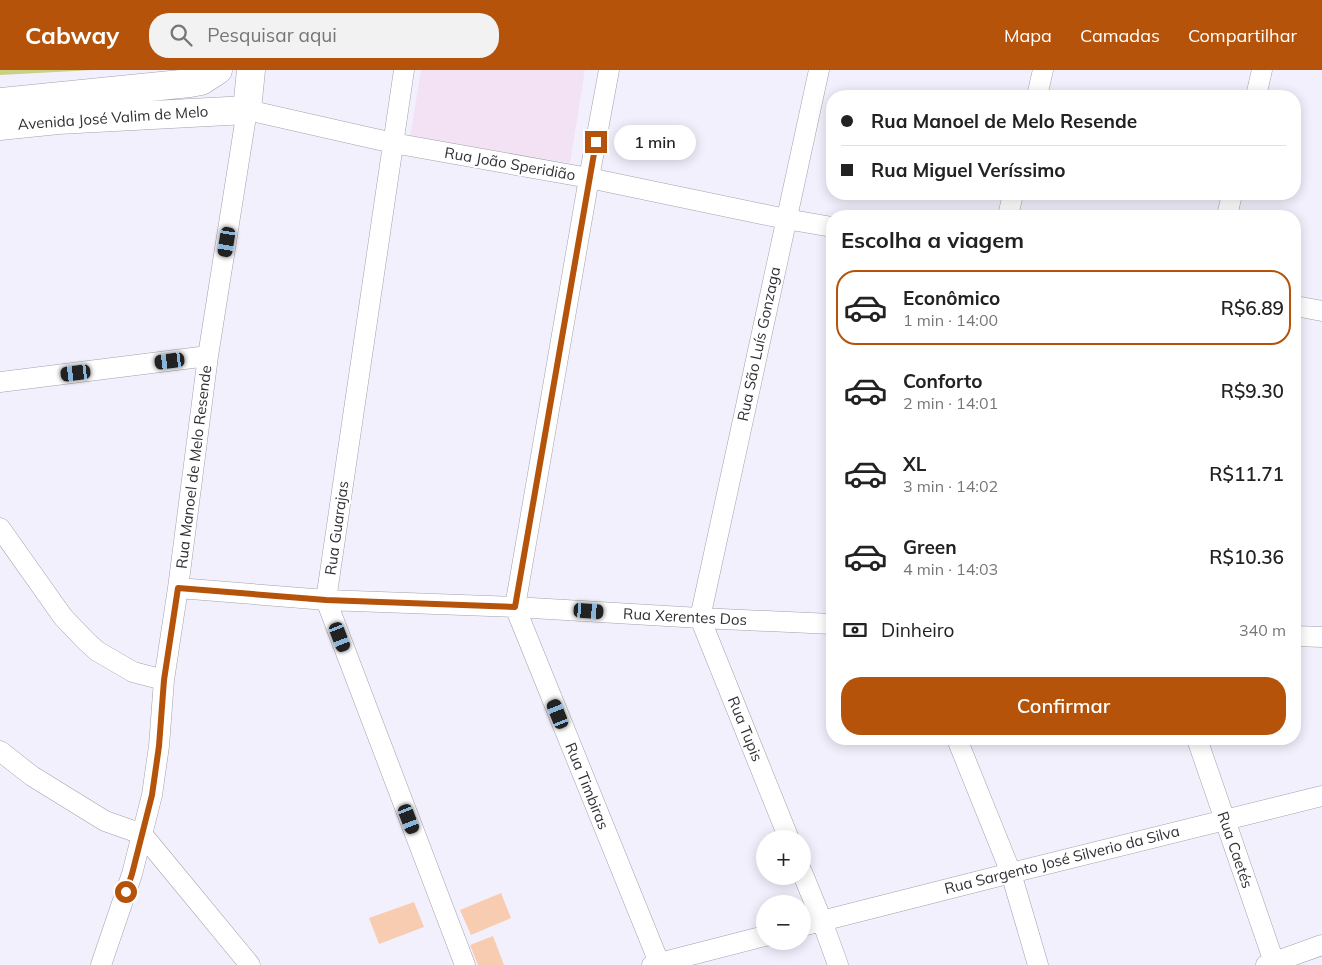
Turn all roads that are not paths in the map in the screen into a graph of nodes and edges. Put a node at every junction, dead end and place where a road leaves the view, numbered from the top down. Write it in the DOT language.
graph roads {
  1 [pos="218,70"];
  2 [pos="227,70"];
  3 [pos="250,70"];
  4 [pos="404,70"];
  5 [pos="609,70"];
  6 [pos="819,70"];
  7 [pos="1044,70"];
  8 [pos="1262,70"];
  9 [pos="1039,90"];
  10 [pos="1257,90"];
  11 [pos="0,102"];
  12 [pos="237,110"];
  13 [pos="0,126"];
  14 [pos="393,143"];
  15 [pos="589,178"];
  16 [pos="786,219"];
  17 [pos="826,226"];
  18 [pos="1301,307"];
  19 [pos="1322,311"];
  20 [pos="208,356"];
  21 [pos="0,382"];
  22 [pos="0,528"];
  23 [pos="178,588"];
  24 [pos="326,600"];
  25 [pos="515,607"];
  26 [pos="700,618"];
  27 [pos="826,624"];
  28 [pos="1301,636"];
  29 [pos="1322,637"];
  30 [pos="164,680"];
  31 [pos="959,745"];
  32 [pos="1199,745"];
  33 [pos="0,751"];
  34 [pos="1322,796"];
  35 [pos="1224,820"];
  36 [pos="785,830"];
  37 [pos="142,834"];
  38 [pos="1011,873"];
  39 [pos="807,885"];
  40 [pos="822,921"];
  41 [pos="811,924"];
  42 [pos="756,938"];
  43 [pos="1322,945"];
  44 [pos="1270,963"];
  45 [pos="657,964"];
  46 [pos="101,965"];
  47 [pos="250,965"];
  48 [pos="465,965"];
  49 [pos="838,965"];
  50 [pos="1038,965"];
  1 -- 11 [label="street, Avenida José Valim de Melo"];
  2 -- 12 [label="street, Rua Manoel de Melo Resende"];
  3 -- 12 [label="street"];
  4 -- 14 [label="street, Rua Guarajas"];
  5 -- 15 [label="street"];
  6 -- 16 [label="street, Rua São Luís Gonzaga"];
  7 -- 9 [label="street"];
  8 -- 10 [label="street"];
  12 -- 13 [label="street, Avenida José Valim de Melo"];
  12 -- 14 [label="street, Rua João Speridião"];
  12 -- 20 [label="street, Rua Manoel de Melo Resende"];
  14 -- 15 [label="street, Rua João Speridião"];
  14 -- 24 [label="street, Rua Guarajas"];
  15 -- 16 [label="street, Rua João Speridião"];
  15 -- 25 [label="street"];
  16 -- 17 [label="street, Rua João Speridião"];
  16 -- 26 [label="street, Rua São Luís Gonzaga"];
  18 -- 19 [label="street"];
  20 -- 21 [label="street"];
  20 -- 23 [label="street, Rua Manoel de Melo Resende"];
  22 -- 30 [label="street"];
  23 -- 24 [label="street, Rua Xerentes Dos"];
  23 -- 30 [label="street, Rua Manoel de Melo Resende"];
  24 -- 25 [label="street, Rua Xerentes Dos"];
  24 -- 48 [label="street, Rua Guarajas"];
  25 -- 26 [label="street, Rua Xerentes Dos"];
  25 -- 45 [label="street, Rua Timbiras"];
  26 -- 27 [label="street, Rua Xerentes Dos"];
  26 -- 36 [label="street, Rua Tupis"];
  28 -- 29 [label="street"];
  30 -- 37 [label="street, Rua Manoel de Melo Resende"];
  31 -- 38 [label="street"];
  32 -- 35 [label="street, Rua Caetés"];
  33 -- 37 [label="street"];
  34 -- 35 [label="street, Rua Sargento José Silverio da Silva"];
  35 -- 38 [label="street, Rua Sargento José Silverio da Silva"];
  35 -- 44 [label="street, Rua Caetés"];
  37 -- 46 [label="street, Rua Manoel de Melo Resende"];
  37 -- 47 [label="street"];
  38 -- 40 [label="street, Rua Sargento José Silverio da Silva"];
  38 -- 50 [label="street"];
  39 -- 40 [label="street"];
  40 -- 41 [label="street, Rua Sargento José Silverio da Silva"];
  40 -- 49 [label="street"];
  42 -- 45 [label="street"];
  43 -- 44 [label="street"];
}
